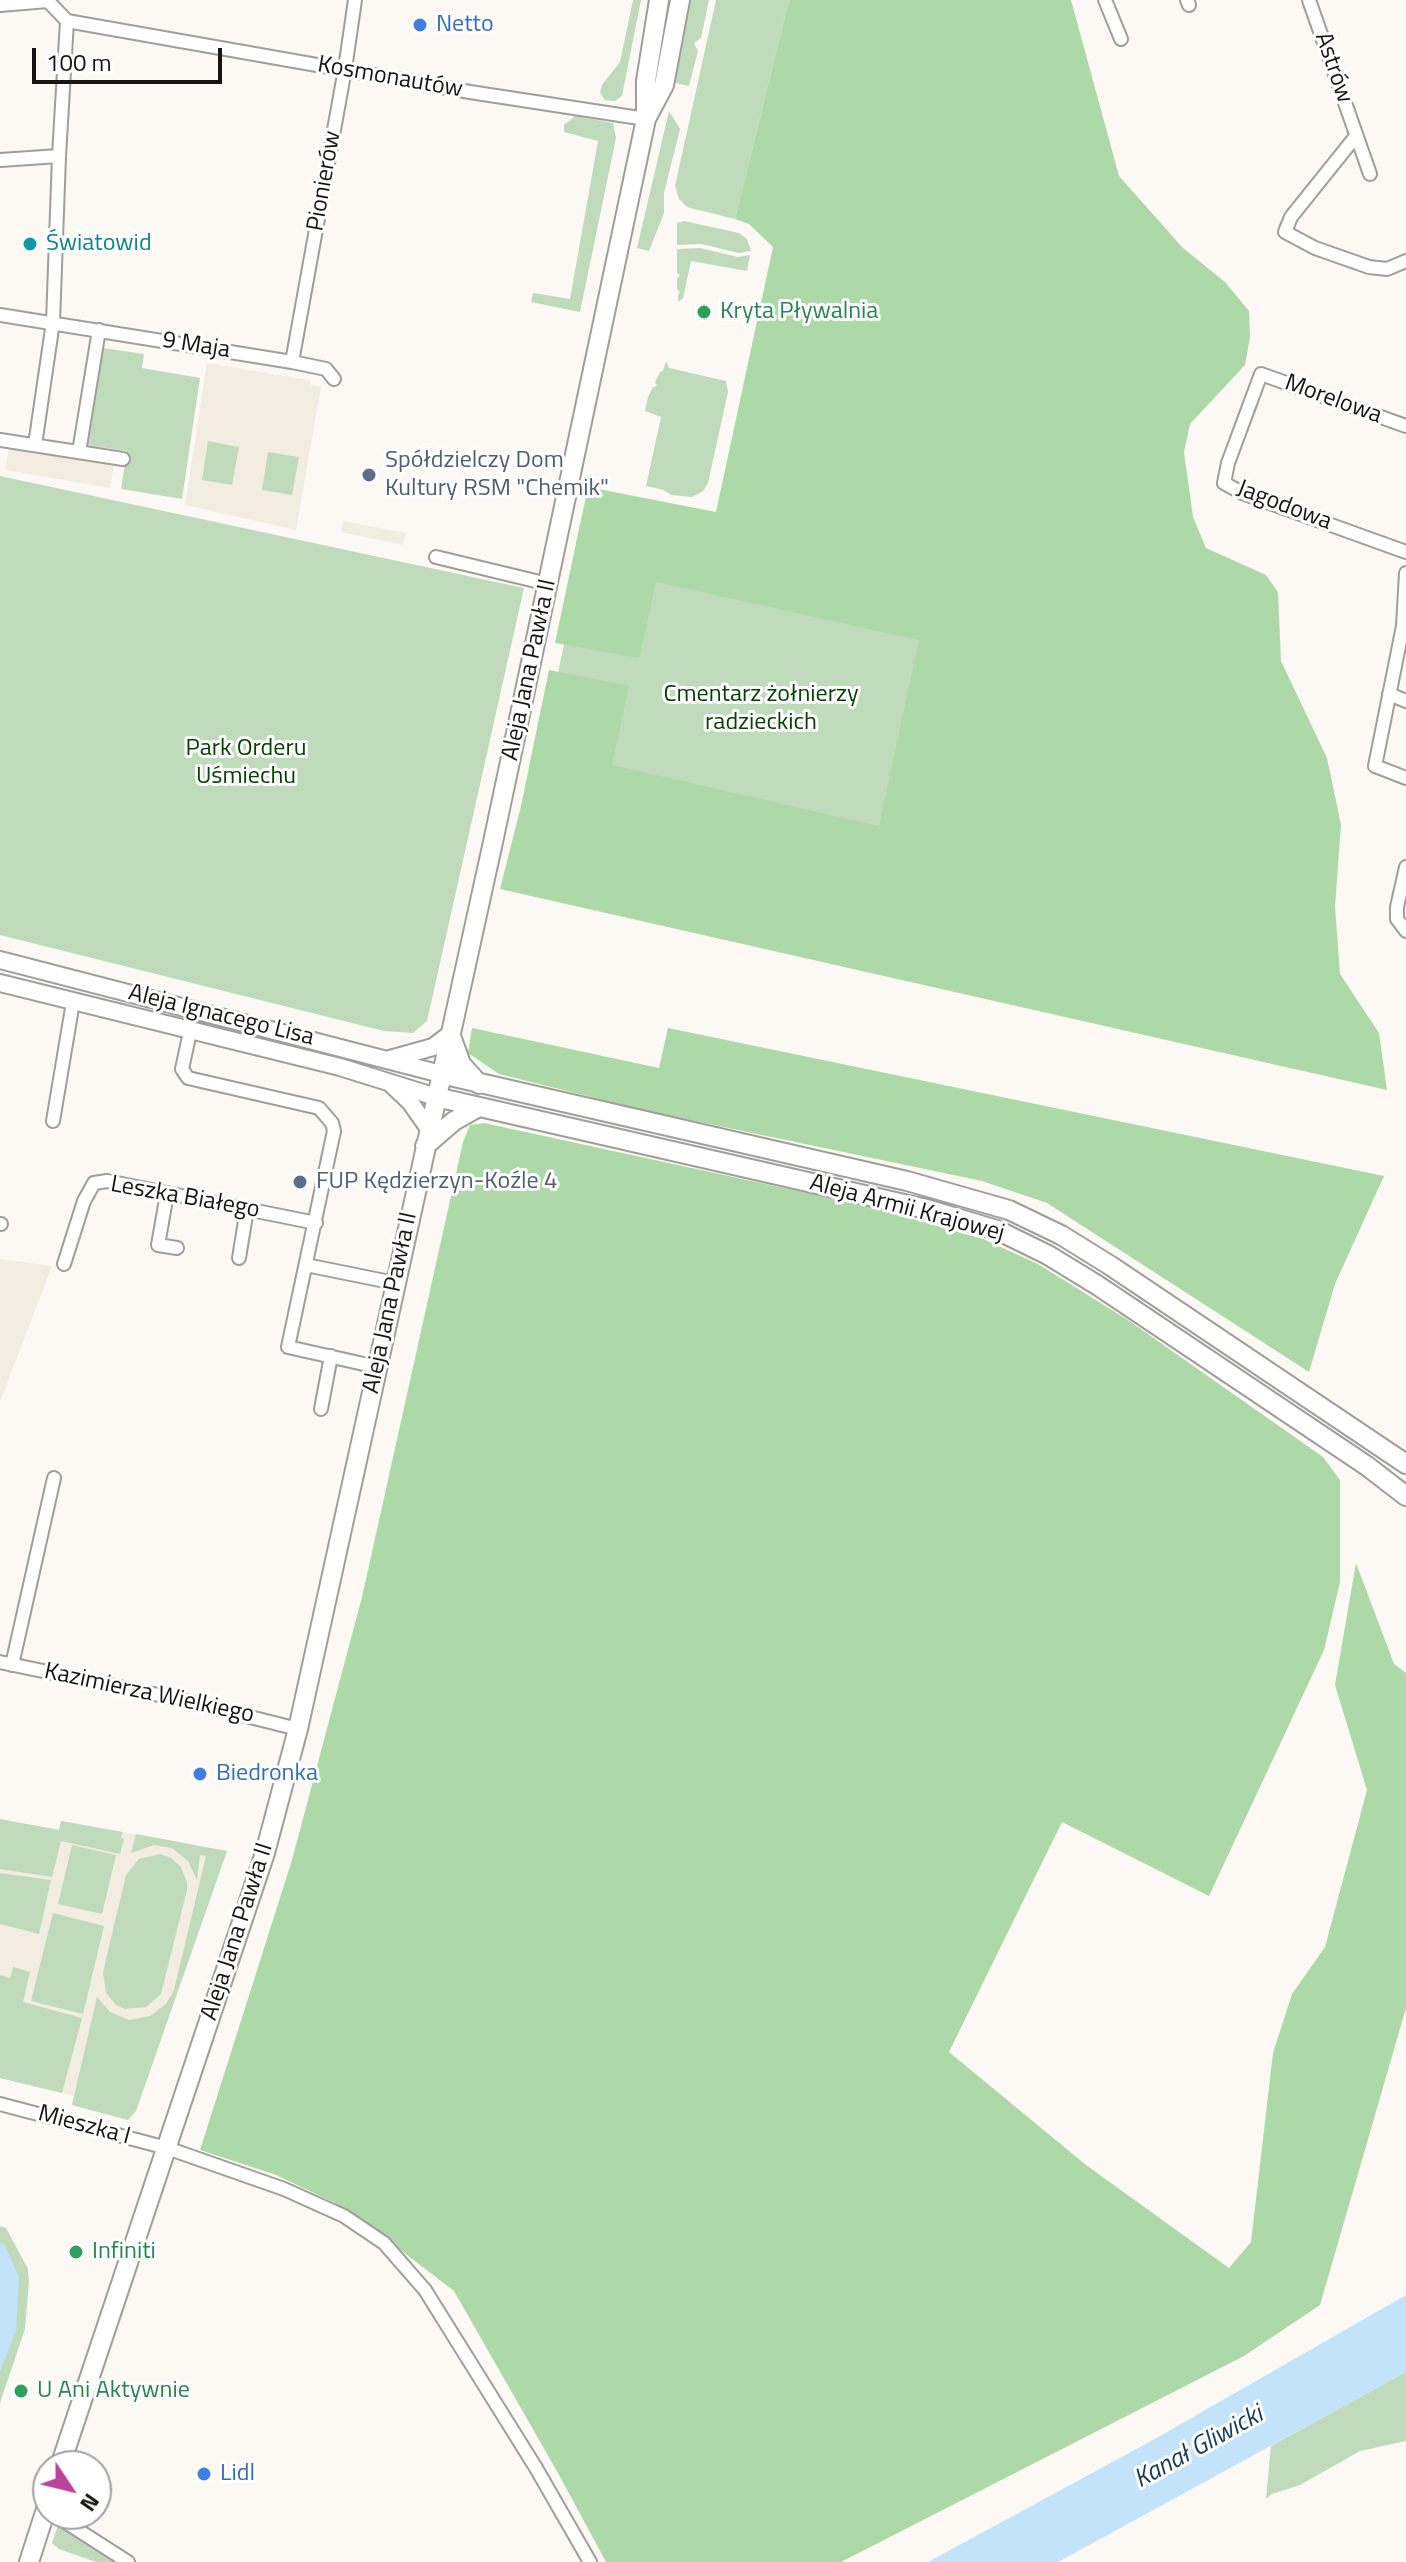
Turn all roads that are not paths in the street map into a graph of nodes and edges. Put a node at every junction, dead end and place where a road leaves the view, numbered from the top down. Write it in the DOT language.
graph roads {
  1 [pos="355,0"];
  2 [pos="659,0"];
  3 [pos="680,0"];
  4 [pos="1105,0"];
  5 [pos="1309,0"];
  6 [pos="0,5"];
  7 [pos="67,21"];
  8 [pos="1121,39"];
  9 [pos="345,69"];
  10 [pos="646,119"];
  11 [pos="1356,136"];
  12 [pos="59,156"];
  13 [pos="0,160"];
  14 [pos="1370,174"];
  15 [pos="1406,261"];
  16 [pos="0,314"];
  17 [pos="53,322"];
  18 [pos="99,330"];
  19 [pos="292,362"];
  20 [pos="1261,374"];
  21 [pos="334,379"];
  22 [pos="1406,426"];
  23 [pos="0,440"];
  24 [pos="35,445"];
  25 [pos="79,452"];
  26 [pos="123,459"];
  27 [pos="1406,552"];
  28 [pos="436,557"];
  29 [pos="1406,573"];
  30 [pos="548,584"];
  31 [pos="1389,694"];
  32 [pos="1406,701"];
  33 [pos="1406,778"];
  34 [pos="1406,867"];
  35 [pos="1406,931"];
  36 [pos="0,960"];
  37 [pos="0,983"];
  38 [pos="73,1002"];
  39 [pos="190,1032"];
  40 [pos="450,1034"];
  41 [pos="388,1060"];
  42 [pos="441,1074"];
  43 [pos="388,1081"];
  44 [pos="479,1084"];
  45 [pos="436,1097"];
  46 [pos="477,1108"];
  47 [pos="53,1121"];
  48 [pos="427,1138"];
  49 [pos="167,1194"];
  50 [pos="247,1209"];
  51 [pos="316,1223"];
  52 [pos="177,1248"];
  53 [pos="239,1258"];
  54 [pos="64,1264"];
  55 [pos="306,1265"];
  56 [pos="395,1283"];
  57 [pos="331,1356"];
  58 [pos="377,1367"];
  59 [pos="321,1409"];
  60 [pos="1406,1464"];
  61 [pos="54,1478"];
  62 [pos="1406,1496"];
  63 [pos="6,1663"];
  64 [pos="298,1729"];
  65 [pos="0,2104"];
  66 [pos="167,2148"];
  67 [pos="65,2450"];
  68 [pos="41,2530"];
  69 [pos="80,2530"];
  70 [pos="29,2562"];
  71 [pos="128,2562"];
  72 [pos="590,2562"];
  1 -- 9 [label="street, Pionierów"];
  2 -- 10 [label="main road, Aleja Jana Pawła II"];
  3 -- 10 [label="main road, Aleja Jana Pawła II"];
  4 -- 8 [label="street"];
  5 -- 11 [label="street, Astrów"];
  6 -- 7 [label="street, Kosmonautów"];
  7 -- 9 [label="street, Kosmonautów"];
  7 -- 12 [label="street"];
  9 -- 10 [label="street, Kosmonautów"];
  9 -- 19 [label="street, Pionierów"];
  10 -- 30 [label="main road, Aleja Jana Pawła II"];
  11 -- 14 [label="street, Astrów"];
  11 -- 15 [label="street, Astrów"];
  12 -- 13 [label="street"];
  12 -- 17 [label="street"];
  16 -- 17 [label="street, 9 Maja"];
  17 -- 18 [label="street, 9 Maja"];
  17 -- 24 [label="street"];
  18 -- 19 [label="street, 9 Maja"];
  18 -- 25 [label="street"];
  19 -- 21 [label="street, 9 Maja"];
  20 -- 22 [label="street, Morelowa"];
  20 -- 27 [label="street, Jagodowa"];
  23 -- 24 [label="street"];
  24 -- 25 [label="street"];
  25 -- 26 [label="street"];
  28 -- 30 [label="street"];
  29 -- 31 [label="street"];
  30 -- 40 [label="main road, Aleja Jana Pawła II"];
  31 -- 32 [label="street"];
  31 -- 33 [label="street"];
  34 -- 35 [label="street"];
  36 -- 41 [label="street, Aleja Ignacego Lisa"];
  37 -- 38 [label="street, Aleja Ignacego Lisa"];
  38 -- 39 [label="street, Aleja Ignacego Lisa"];
  38 -- 47 [label="street"];
  39 -- 43 [label="street, Aleja Ignacego Lisa"];
  39 -- 51 [label="street"];
  40 -- 41 [label="street"];
  40 -- 42 [label="main road, Aleja Jana Pawła II"];
  40 -- 44 [label="main road"];
  41 -- 42 [label="street, Aleja Ignacego Lisa"];
  42 -- 44 [label="main road, Aleja Armii Krajowej"];
  42 -- 45 [label="main road, Aleja Jana Pawła II"];
  43 -- 45 [label="street, Aleja Ignacego Lisa"];
  43 -- 48 [label="street"];
  44 -- 60 [label="main road, Aleja Armii Krajowej"];
  45 -- 46 [label="main road, Aleja Armii Krajowej"];
  45 -- 48 [label="main road, Aleja Jana Pawła II"];
  46 -- 48 [label="main road"];
  46 -- 62 [label="main road, Aleja Armii Krajowej"];
  48 -- 56 [label="main road, Aleja Jana Pawła II"];
  49 -- 50 [label="street, Leszka Białego"];
  49 -- 52 [label="street"];
  49 -- 54 [label="street, Leszka Białego"];
  50 -- 51 [label="street, Leszka Białego"];
  50 -- 53 [label="street"];
  51 -- 55 [label="street"];
  55 -- 56 [label="street"];
  55 -- 57 [label="street"];
  56 -- 58 [label="main road, Aleja Jana Pawła II"];
  57 -- 58 [label="street"];
  57 -- 59 [label="street"];
  58 -- 64 [label="main road, Aleja Jana Pawła II"];
  61 -- 63 [label="street"];
  63 -- 64 [label="street, Kazimierza Wielkiego"];
  64 -- 66 [label="main road, Aleja Jana Pawła II"];
  65 -- 66 [label="street, Mieszka I"];
  66 -- 67 [label="main road, Aleja Jana Pawła II"];
  66 -- 72 [label="street, Mieszka I"];
  68 -- 70 [label="main road"];
  69 -- 71 [label="street"];
}
